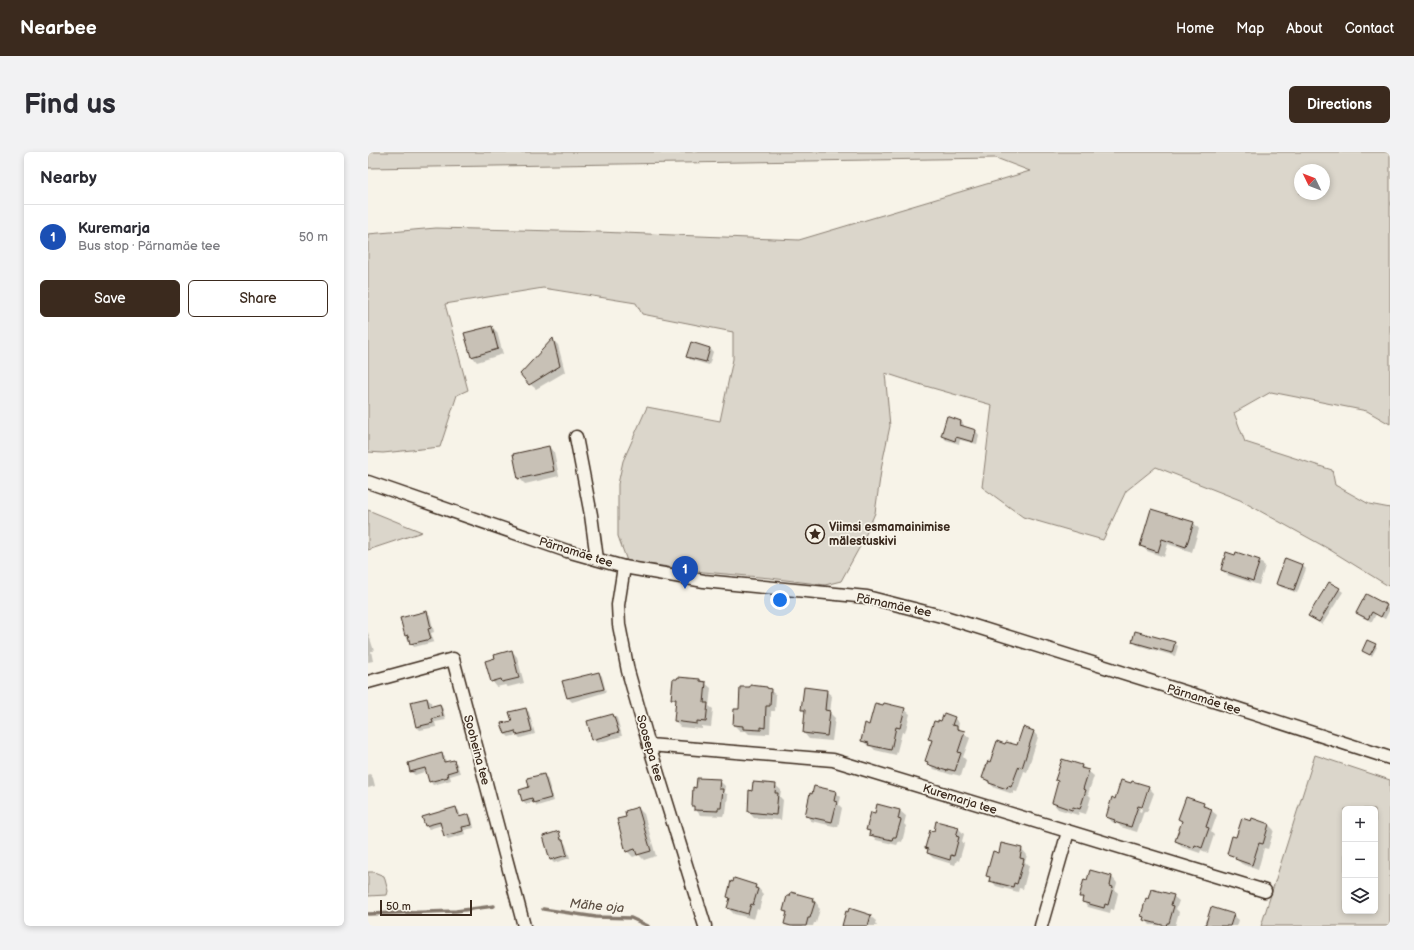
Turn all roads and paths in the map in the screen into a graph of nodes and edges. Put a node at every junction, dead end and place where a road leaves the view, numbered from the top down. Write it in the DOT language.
graph roads {
  1 [pos="576,437"];
  2 [pos="368,482"];
  3 [pos="597,559"];
  4 [pos="624,567"];
  5 [pos="368,682"];
  6 [pos="648,745"];
  7 [pos="1390,758"];
  8 [pos="1068,832"];
  9 [pos="1265,892"];
  10 [pos="524,926"];
  11 [pos="705,926"];
  12 [pos="1041,926"];
  1 -- 3 [label="street"];
  2 -- 3 [label="street, Pärnamäe tee"];
  3 -- 4 [label="street, Pärnamäe tee"];
  4 -- 6 [label="street, Soosepa tee"];
  4 -- 7 [label="street, Pärnamäe tee"];
  5 -- 10 [label="street, Sooheina tee"];
  6 -- 8 [label="street, Kuremarja tee"];
  6 -- 11 [label="street, Soosepa tee"];
  8 -- 9 [label="street, Kuremarja tee"];
  8 -- 12 [label="street"];
}
